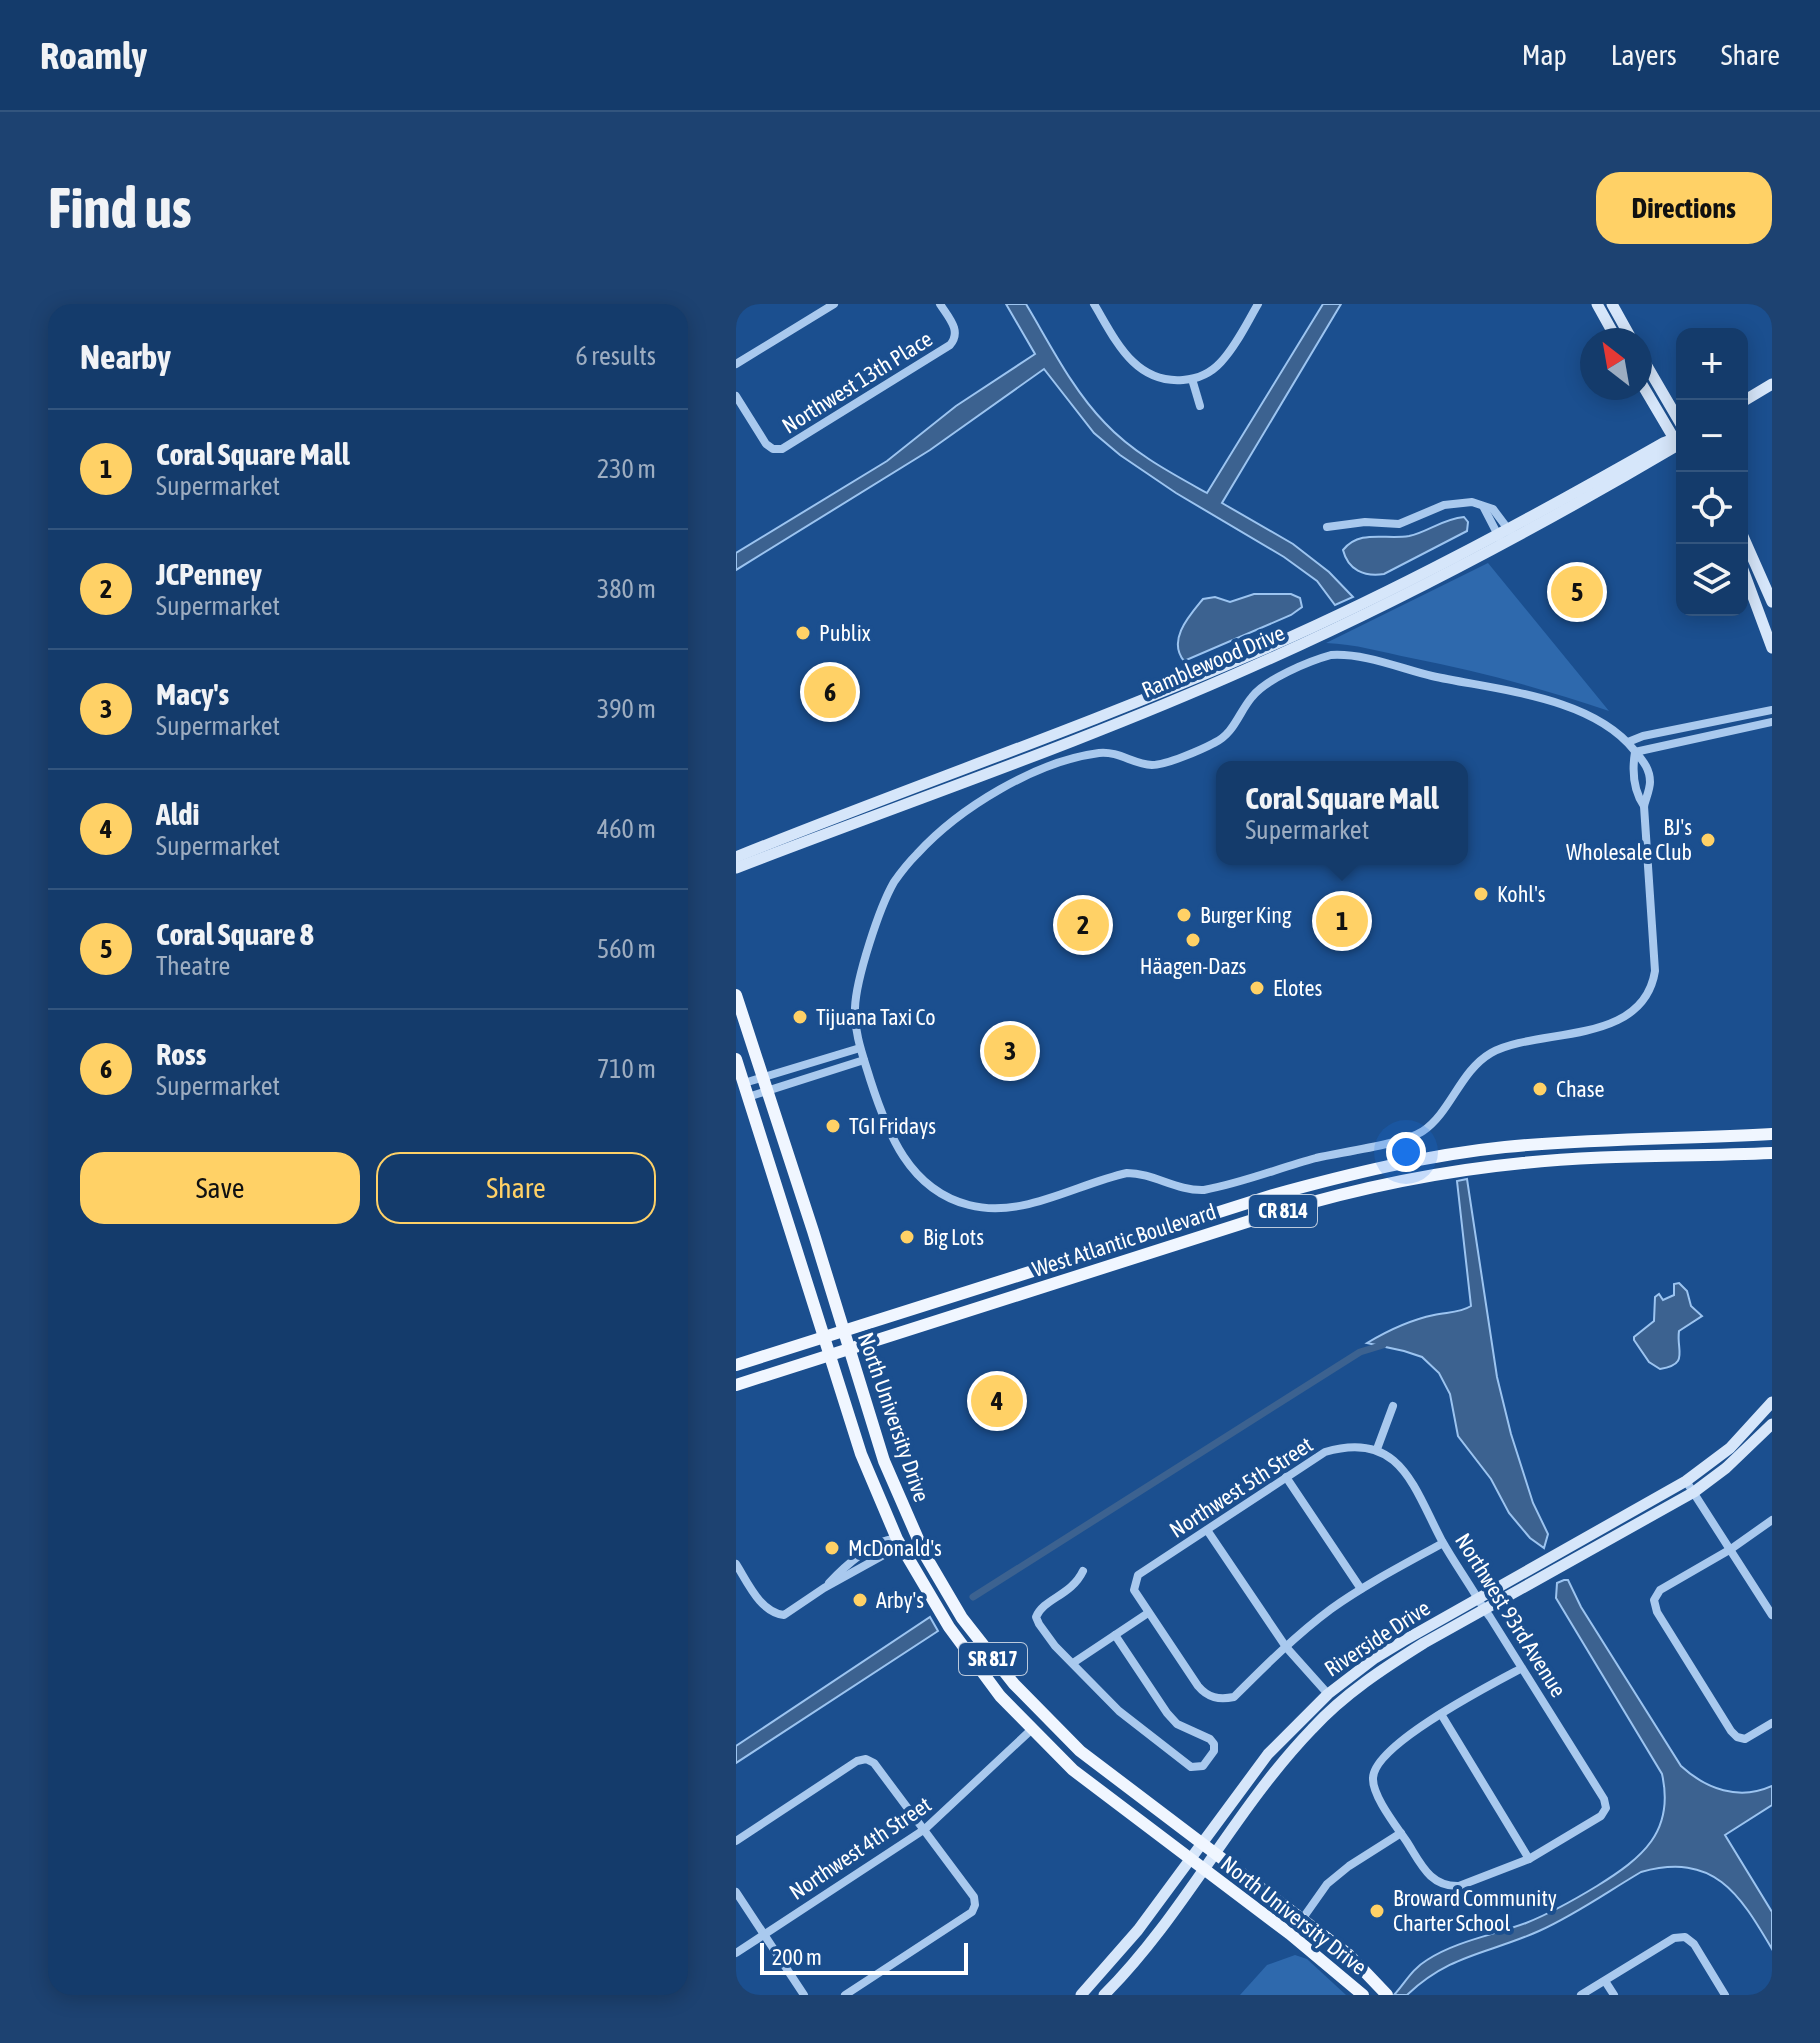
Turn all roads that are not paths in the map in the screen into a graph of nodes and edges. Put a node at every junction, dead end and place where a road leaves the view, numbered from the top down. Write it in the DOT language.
graph roads {
  1 [pos="834,304"];
  2 [pos="940,304"];
  3 [pos="1094,304"];
  4 [pos="1258,304"];
  5 [pos="1597,304"];
  6 [pos="1612,304"];
  7 [pos="1610,328"];
  8 [pos="1625,328"];
  9 [pos="736,364"];
  10 [pos="1652,375"];
  11 [pos="1192,379"];
  12 [pos="1772,384"];
  13 [pos="736,396"];
  14 [pos="1652,400"];
  15 [pos="1745,400"];
  16 [pos="1200,406"];
  17 [pos="1676,416"];
  18 [pos="1676,437"];
  19 [pos="1676,444"];
  20 [pos="1484,508"];
  21 [pos="1327,527"];
  22 [pos="1512,534"];
  23 [pos="1500,541"];
  24 [pos="1746,544"];
  25 [pos="1748,583"];
  26 [pos="1772,602"];
  27 [pos="1341,620"];
  28 [pos="1772,648"];
  29 [pos="1772,710"];
  30 [pos="1772,722"];
  31 [pos="1628,742"];
  32 [pos="1635,752"];
  33 [pos="1644,806"];
  34 [pos="736,857"];
  35 [pos="736,868"];
  36 [pos="736,995"];
  37 [pos="860,1048"];
  38 [pos="736,1059"];
  39 [pos="864,1060"];
  40 [pos="763,1078"];
  41 [pos="744,1083"];
  42 [pos="767,1091"];
  43 [pos="748,1097"];
  44 [pos="1772,1134"];
  45 [pos="1772,1153"];
  46 [pos="844,1332"];
  47 [pos="824,1337"];
  48 [pos="849,1351"];
  49 [pos="829,1357"];
  50 [pos="736,1365"];
  51 [pos="736,1385"];
  52 [pos="1772,1402"];
  53 [pos="1393,1406"];
  54 [pos="1772,1424"];
  55 [pos="1377,1449"];
  56 [pos="1286,1477"];
  57 [pos="1686,1481"];
  58 [pos="1694,1492"];
  59 [pos="881,1507"];
  60 [pos="1772,1520"];
  61 [pos="911,1527"];
  62 [pos="1207,1530"];
  63 [pos="898,1542"];
  64 [pos="1443,1543"];
  65 [pos="1731,1549"];
  66 [pos="925,1555"];
  67 [pos="736,1564"];
  68 [pos="1083,1571"];
  69 [pos="1361,1589"];
  70 [pos="1478,1598"];
  71 [pos="1484,1609"];
  72 [pos="1148,1613"];
  73 [pos="1772,1615"];
  74 [pos="1115,1635"];
  75 [pos="1286,1647"];
  76 [pos="1073,1663"];
  77 [pos="1522,1668"];
  78 [pos="1328,1694"];
  79 [pos="1441,1714"];
  80 [pos="1772,1723"];
  81 [pos="1031,1730"];
  82 [pos="1066,1739"];
  83 [pos="925,1829"];
  84 [pos="1401,1833"];
  85 [pos="736,1841"];
  86 [pos="1202,1843"];
  87 [pos="1216,1854"];
  88 [pos="1529,1859"];
  89 [pos="1191,1861"];
  90 [pos="1205,1871"];
  91 [pos="736,1892"];
  92 [pos="1303,1918"];
  93 [pos="764,1935"];
  94 [pos="736,1953"];
  95 [pos="1605,1981"];
  96 [pos="804,1995"];
  97 [pos="845,1995"];
  98 [pos="1081,1995"];
  99 [pos="1104,1995"];
  100 [pos="1363,1995"];
  101 [pos="1387,1995"];
  102 [pos="1581,1995"];
  103 [pos="1614,1995"];
  104 [pos="1725,1995"];
  1 -- 9 [label="street"];
  2 -- 13 [label="street, Northwest 13th Place"];
  3 -- 11 [label="street"];
  4 -- 11 [label="street"];
  5 -- 7 [label="street"];
  6 -- 8 [label="street"];
  10 -- 17 [label="street"];
  11 -- 16 [label="street"];
  12 -- 15 [label="street"];
  14 -- 18 [label="street"];
  19 -- 22 [label="street, Ramblewood Drive"];
  20 -- 21 [label="street"];
  20 -- 22 [label="street"];
  20 -- 23 [label="street"];
  22 -- 23 [label="street, Ramblewood Drive"];
  23 -- 27 [label="street, Ramblewood Drive"];
  24 -- 26 [label="street"];
  25 -- 28 [label="street"];
  27 -- 34 [label="street, Ramblewood Drive"];
  27 -- 35 [label="street, Ramblewood Drive"];
  29 -- 31 [label="street"];
  30 -- 32 [label="street"];
  31 -- 32 [label="street"];
  31 -- 37 [label="street"];
  32 -- 33 [label="street"];
  32 -- 33 [label="street"];
  33 -- 39 [label="street"];
  36 -- 40 [label="main road, North University Drive / SR 817"];
  37 -- 39 [label="street"];
  37 -- 40 [label="street"];
  38 -- 41 [label="main road, North University Drive / SR 817"];
  39 -- 42 [label="street"];
  40 -- 41 [label="street"];
  40 -- 42 [label="main road, North University Drive / SR 817"];
  41 -- 43 [label="main road, North University Drive / SR 817"];
  42 -- 43 [label="street"];
  42 -- 46 [label="main road, North University Drive / SR 817"];
  43 -- 47 [label="main road, North University Drive / SR 817"];
  44 -- 46 [label="main road, West Atlantic Boulevard / CR 814"];
  45 -- 48 [label="main road, West Atlantic Boulevard / CR 814"];
  46 -- 47 [label="main road, West Atlantic Boulevard / CR 814"];
  46 -- 48 [label="main road, North University Drive / SR 817"];
  47 -- 49 [label="main road, North University Drive / SR 817"];
  47 -- 50 [label="main road, West Atlantic Boulevard / CR 814"];
  48 -- 49 [label="main road, West Atlantic Boulevard / CR 814"];
  48 -- 61 [label="main road, North University Drive / SR 817"];
  49 -- 51 [label="main road, West Atlantic Boulevard / CR 814"];
  49 -- 59 [label="main road, North University Drive / SR 817"];
  52 -- 57 [label="street, Riverside Drive"];
  53 -- 55 [label="street"];
  54 -- 58 [label="street, Riverside Drive"];
  55 -- 56 [label="street, Northwest 5th Street"];
  55 -- 64 [label="street, Northwest 93rd Avenue"];
  56 -- 62 [label="street, Northwest 5th Street"];
  56 -- 69 [label="street"];
  57 -- 58 [label="street"];
  57 -- 70 [label="street, Riverside Drive"];
  58 -- 65 [label="street"];
  58 -- 71 [label="street, Riverside Drive"];
  59 -- 61 [label="main road"];
  59 -- 63 [label="main road, North University Drive / SR 817"];
  60 -- 65 [label="street"];
  61 -- 66 [label="main road, North University Drive / SR 817"];
  62 -- 72 [label="street, Northwest 5th Street"];
  62 -- 75 [label="street"];
  63 -- 66 [label="main road"];
  63 -- 67 [label="street"];
  63 -- 81 [label="main road, North University Drive / SR 817"];
  64 -- 69 [label="street"];
  64 -- 70 [label="street, Northwest 93rd Avenue"];
  65 -- 73 [label="street"];
  65 -- 80 [label="street"];
  66 -- 82 [label="main road, North University Drive / SR 817"];
  68 -- 76 [label="street"];
  69 -- 75 [label="street"];
  70 -- 71 [label="street, Northwest 93rd Avenue"];
  70 -- 78 [label="street, Riverside Drive"];
  71 -- 77 [label="street, Northwest 93rd Avenue"];
  71 -- 87 [label="street, Riverside Drive"];
  72 -- 74 [label="street"];
  72 -- 75 [label="street"];
  74 -- 76 [label="street"];
  74 -- 76 [label="street"];
  75 -- 78 [label="street"];
  77 -- 79 [label="street"];
  77 -- 88 [label="street, Northwest 93rd Avenue"];
  78 -- 86 [label="street, Riverside Drive"];
  79 -- 84 [label="street"];
  79 -- 88 [label="street"];
  81 -- 82 [label="main road"];
  81 -- 83 [label="street, Northwest 4th Street"];
  81 -- 89 [label="main road, North University Drive / SR 817"];
  82 -- 86 [label="main road, North University Drive / SR 817"];
  83 -- 85 [label="street"];
  83 -- 93 [label="street, Northwest 4th Street"];
  83 -- 97 [label="street"];
  84 -- 88 [label="street"];
  84 -- 92 [label="street"];
  86 -- 87 [label="main road, North University Drive / SR 817"];
  86 -- 89 [label="street, Riverside Drive"];
  87 -- 90 [label="street, Riverside Drive"];
  87 -- 92 [label="main road, North University Drive / SR 817"];
  89 -- 90 [label="main road, North University Drive / SR 817"];
  89 -- 98 [label="street, Riverside Drive"];
  90 -- 99 [label="street, Riverside Drive"];
  90 -- 100 [label="main road, North University Drive / SR 817"];
  91 -- 93 [label="street"];
  92 -- 101 [label="main road, North University Drive / SR 817"];
  93 -- 94 [label="street, Northwest 4th Street"];
  93 -- 96 [label="street"];
  95 -- 102 [label="street"];
  95 -- 103 [label="street"];
  95 -- 104 [label="street"];
}
